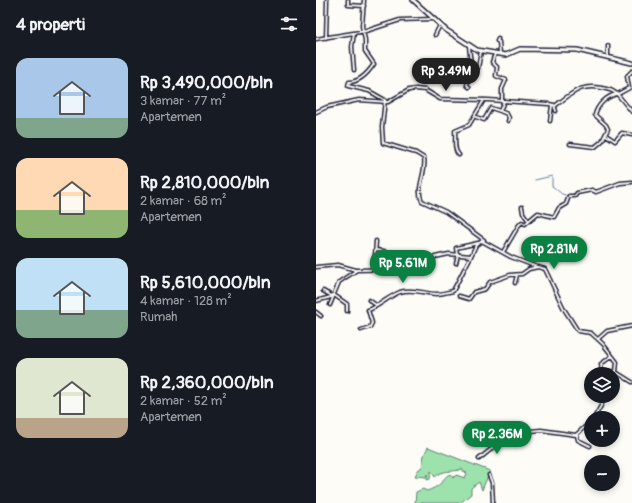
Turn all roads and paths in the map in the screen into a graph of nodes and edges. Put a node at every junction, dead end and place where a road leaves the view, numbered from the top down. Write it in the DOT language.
graph roads {
  1 [pos="327,0"];
  2 [pos="348,0"];
  3 [pos="364,0"];
  4 [pos="413,0"];
  5 [pos="364,6"];
  6 [pos="434,18"];
  7 [pos="440,24"];
  8 [pos="363,31"];
  9 [pos="354,33"];
  10 [pos="435,35"];
  11 [pos="326,38"];
  12 [pos="316,39"];
  13 [pos="498,39"];
  14 [pos="469,46"];
  15 [pos="608,46"];
  16 [pos="482,50"];
  17 [pos="495,52"];
  18 [pos="500,54"];
  19 [pos="608,58"];
  20 [pos="632,63"];
  21 [pos="478,68"];
  22 [pos="354,70"];
  23 [pos="632,71"];
  24 [pos="469,87"];
  25 [pos="618,94"];
  26 [pos="484,100"];
  27 [pos="503,101"];
  28 [pos="386,102"];
  29 [pos="554,105"];
  30 [pos="500,110"];
  31 [pos="556,111"];
  32 [pos="316,112"];
  33 [pos="632,112"];
  34 [pos="475,116"];
  35 [pos="508,121"];
  36 [pos="550,121"];
  37 [pos="606,135"];
  38 [pos="632,135"];
  39 [pos="570,144"];
  40 [pos="459,156"];
  41 [pos="632,182"];
  42 [pos="522,207"];
  43 [pos="528,220"];
  44 [pos="484,240"];
  45 [pos="376,241"];
  46 [pos="479,243"];
  47 [pos="376,250"];
  48 [pos="503,252"];
  49 [pos="458,254"];
  50 [pos="471,256"];
  51 [pos="456,263"];
  52 [pos="316,267"];
  53 [pos="394,268"];
  54 [pos="536,268"];
  55 [pos="357,270"];
  56 [pos="374,270"];
  57 [pos="517,274"];
  58 [pos="515,284"];
  59 [pos="323,291"];
  60 [pos="333,295"];
  61 [pos="459,296"];
  62 [pos="369,300"];
  63 [pos="316,301"];
  64 [pos="330,305"];
  65 [pos="376,305"];
  66 [pos="348,311"];
  67 [pos="316,312"];
  68 [pos="320,316"];
  69 [pos="632,326"];
  70 [pos="361,330"];
  71 [pos="598,339"];
  72 [pos="612,356"];
  73 [pos="601,367"];
  74 [pos="616,367"];
  75 [pos="620,375"];
  76 [pos="632,382"];
  77 [pos="584,428"];
  78 [pos="577,435"];
  79 [pos="584,443"];
  80 [pos="479,459"];
  81 [pos="489,475"];
  82 [pos="493,503"];
  1 -- 11 [label="street"];
  2 -- 5 [label="street"];
  3 -- 5 [label="street"];
  4 -- 6 [label="street"];
  5 -- 8 [label="street"];
  6 -- 7 [label="street"];
  6 -- 8 [label="street"];
  7 -- 10 [label="street"];
  7 -- 14 [label="street"];
  8 -- 9 [label="street"];
  8 -- 28 [label="street"];
  9 -- 11 [label="street"];
  9 -- 22 [label="street"];
  11 -- 12 [label="street"];
  13 -- 18 [label="street"];
  14 -- 16 [label="street"];
  14 -- 24 [label="street"];
  15 -- 19 [label="street"];
  16 -- 17 [label="street"];
  16 -- 21 [label="street"];
  17 -- 18 [label="street"];
  17 -- 27 [label="street"];
  18 -- 19 [label="street"];
  19 -- 20 [label="street"];
  23 -- 25 [label="street"];
  25 -- 29 [label="street"];
  25 -- 33 [label="street"];
  25 -- 37 [label="street"];
  26 -- 27 [label="street"];
  26 -- 28 [label="street"];
  26 -- 34 [label="street"];
  27 -- 29 [label="street"];
  27 -- 30 [label="street"];
  28 -- 32 [label="street"];
  28 -- 44 [label="street"];
  29 -- 31 [label="street"];
  29 -- 36 [label="street"];
  30 -- 34 [label="street"];
  30 -- 35 [label="street"];
  34 -- 40 [label="street"];
  37 -- 38 [label="street"];
  37 -- 39 [label="street"];
  41 -- 43 [label="street"];
  42 -- 43 [label="street"];
  43 -- 48 [label="street"];
  44 -- 46 [label="street"];
  44 -- 48 [label="street"];
  45 -- 47 [label="street"];
  46 -- 49 [label="street"];
  46 -- 50 [label="street"];
  47 -- 53 [label="street"];
  47 -- 56 [label="street"];
  48 -- 54 [label="street"];
  49 -- 50 [label="street"];
  49 -- 51 [label="street"];
  49 -- 53 [label="street"];
  50 -- 65 [label="street"];
  52 -- 55 [label="street"];
  53 -- 56 [label="street"];
  54 -- 57 [label="street"];
  54 -- 71 [label="street"];
  55 -- 56 [label="street"];
  55 -- 60 [label="street"];
  57 -- 58 [label="street"];
  57 -- 61 [label="street"];
  59 -- 60 [label="street"];
  60 -- 63 [label="street"];
  60 -- 64 [label="street"];
  60 -- 66 [label="street"];
  62 -- 65 [label="street"];
  65 -- 70 [label="street"];
  67 -- 68 [label="street"];
  69 -- 71 [label="street"];
  71 -- 72 [label="street"];
  72 -- 73 [label="street"];
  72 -- 74 [label="street"];
  75 -- 76 [label="street"];
  77 -- 78 [label="street"];
  78 -- 79 [label="street"];
  78 -- 80 [label="street"];
  81 -- 82 [label="street"];
}
